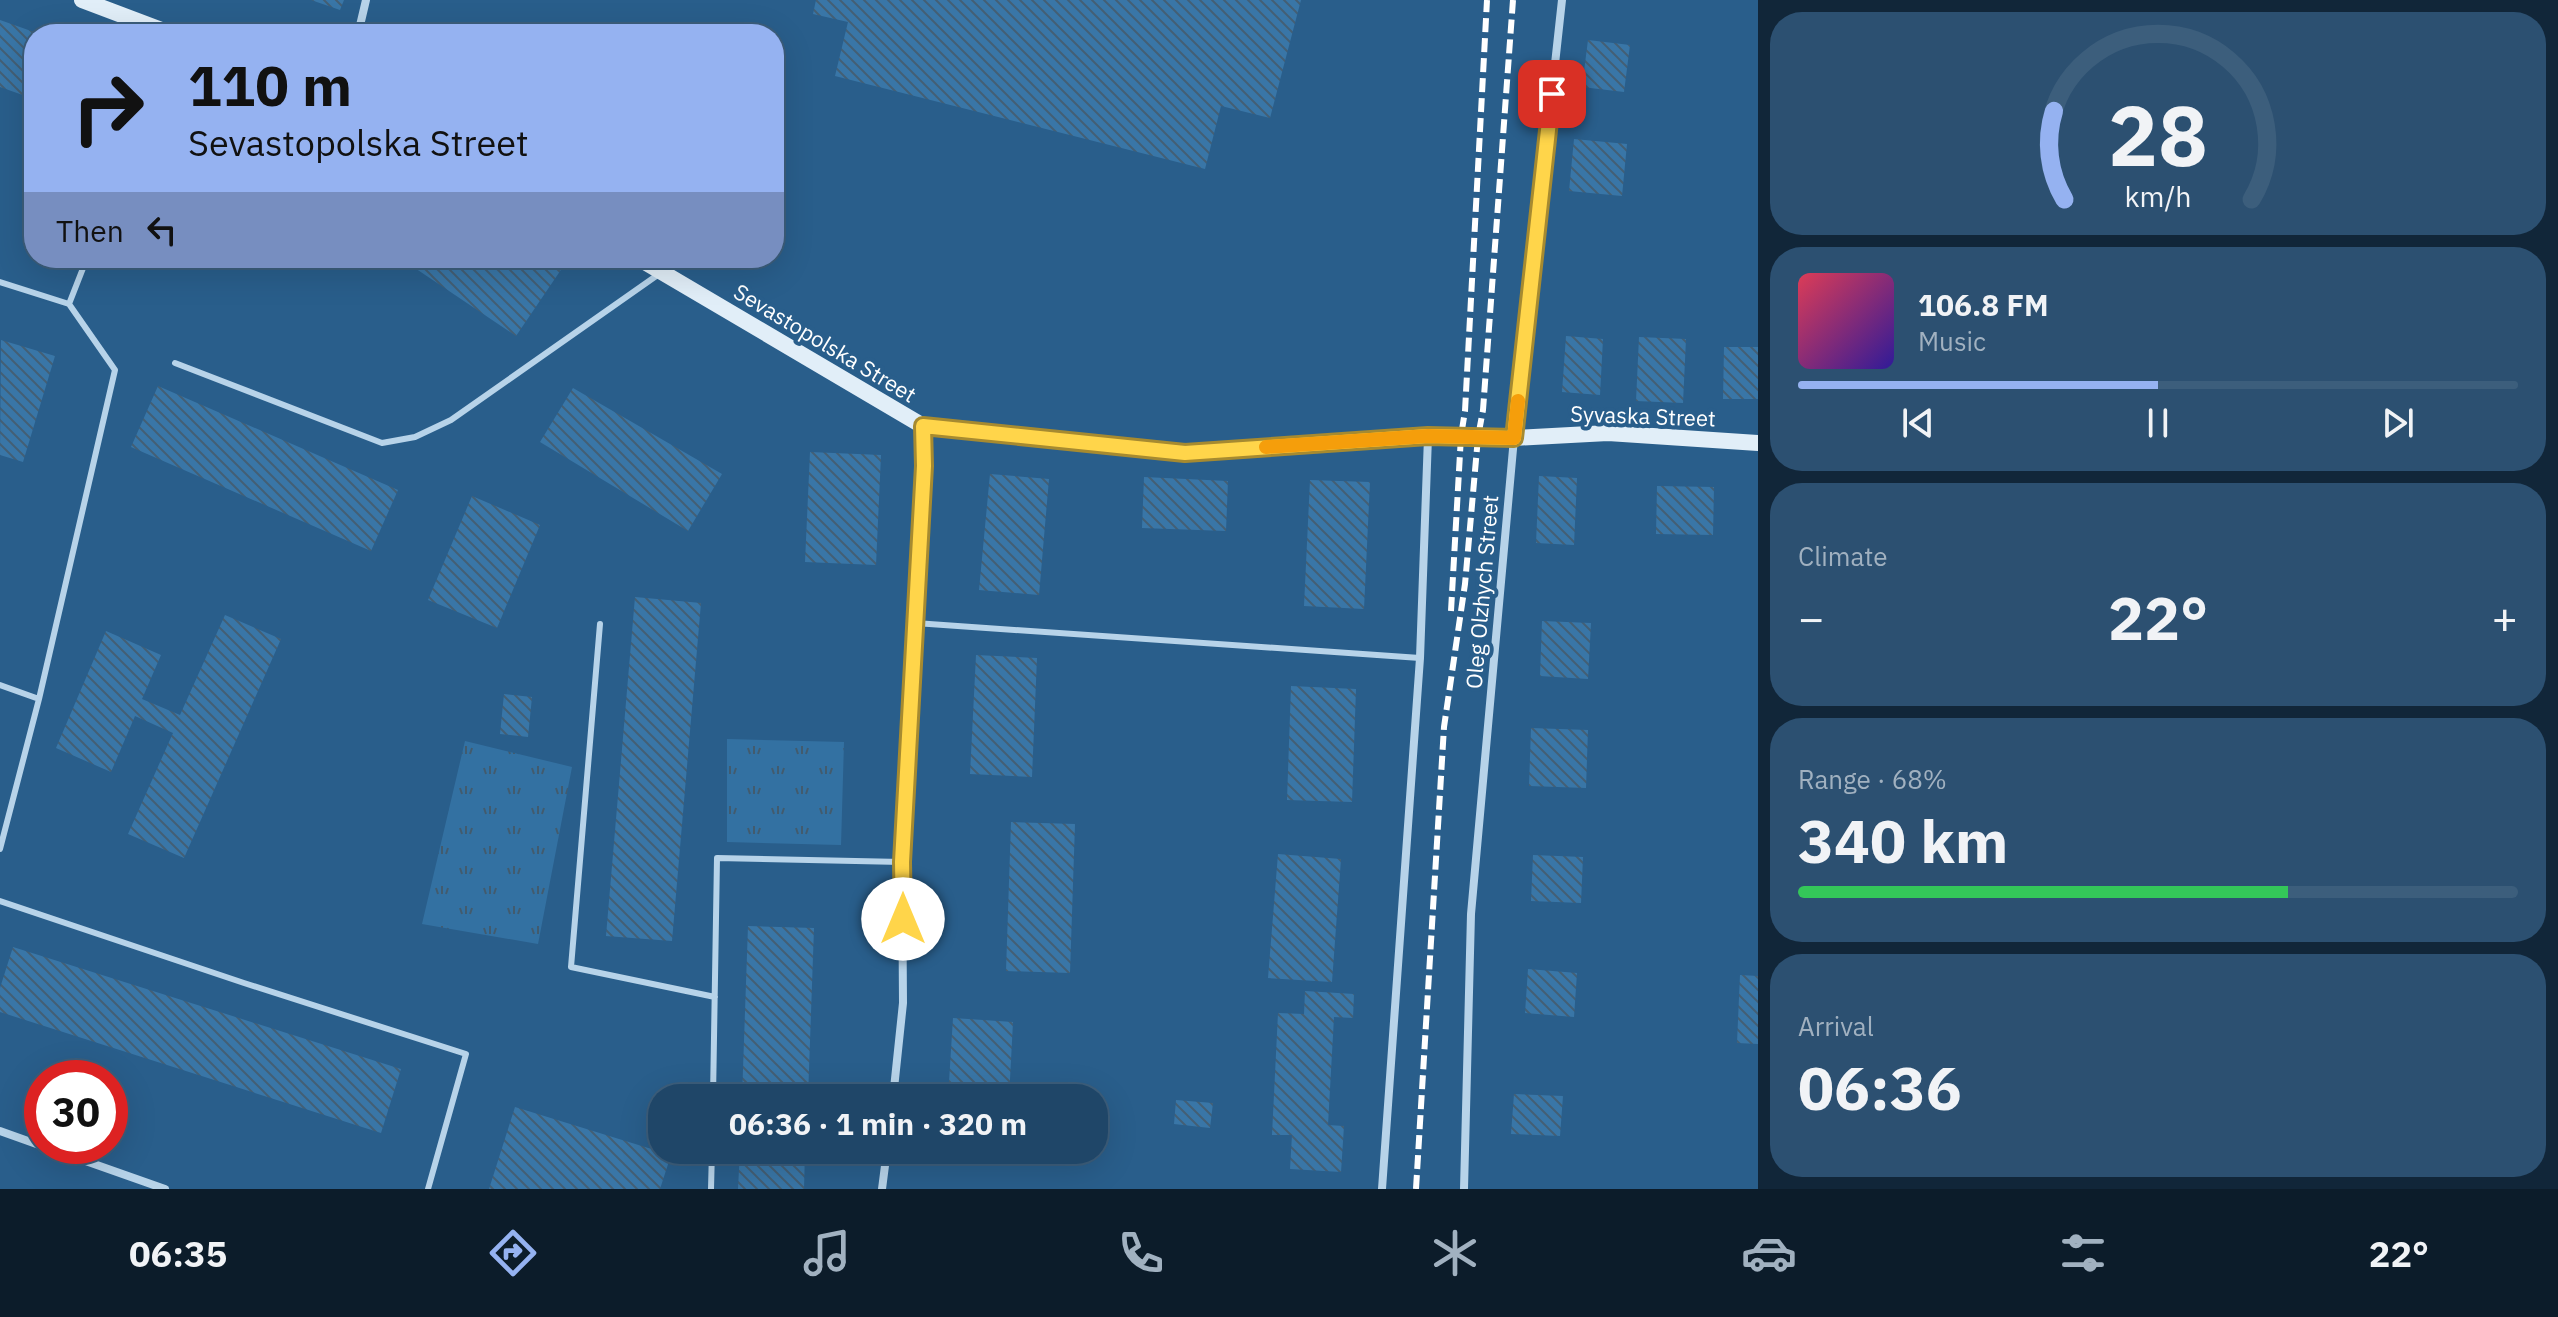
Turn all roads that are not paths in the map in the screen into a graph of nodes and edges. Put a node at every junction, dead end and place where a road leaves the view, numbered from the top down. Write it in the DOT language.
graph roads {
  1 [pos="82,0"];
  2 [pos="366,0"];
  3 [pos="1562,0"];
  4 [pos="146,24"];
  5 [pos="360,24"];
  6 [pos="83,268"];
  7 [pos="655,268"];
  8 [pos="662,272"];
  9 [pos="0,282"];
  10 [pos="69,304"];
  11 [pos="175,363"];
  12 [pos="923,426"];
  13 [pos="1428,436"];
  14 [pos="1478,437"];
  15 [pos="1514,438"];
  16 [pos="1758,443"];
  17 [pos="915,623"];
  18 [pos="600,624"];
  19 [pos="1420,658"];
  20 [pos="0,685"];
  21 [pos="39,699"];
  22 [pos="0,849"];
  23 [pos="902,862"];
  24 [pos="0,901"];
  25 [pos="715,997"];
  26 [pos="713,1084"];
  27 [pos="894,1084"];
  28 [pos="0,1131"];
  29 [pos="24,1139"];
  30 [pos="94,1164"];
  31 [pos="712,1164"];
  32 [pos="885,1164"];
  33 [pos="165,1189"];
  34 [pos="428,1189"];
  35 [pos="711,1189"];
  36 [pos="882,1189"];
  37 [pos="1382,1189"];
  38 [pos="1464,1189"];
  1 -- 4 [label="street"];
  2 -- 5 [label="street"];
  3 -- 15 [label="street, Oleg Olzhych Street"];
  6 -- 10 [label="lane"];
  7 -- 8 [label="street, Sevastopolska Street"];
  8 -- 11 [label="lane"];
  8 -- 12 [label="street, Sevastopolska Street"];
  9 -- 10 [label="lane"];
  10 -- 21 [label="lane"];
  12 -- 13 [label="street, Sevastopolska Street"];
  12 -- 17 [label="street"];
  13 -- 14 [label="street, Sevastopolska Street"];
  13 -- 19 [label="street"];
  14 -- 15 [label="street, Syvaska Street"];
  15 -- 16 [label="street, Syvaska Street"];
  15 -- 38 [label="street, Oleg Olzhych Street"];
  17 -- 19 [label="lane"];
  17 -- 23 [label="street"];
  18 -- 25 [label="lane"];
  19 -- 37 [label="street"];
  20 -- 21 [label="lane"];
  21 -- 22 [label="lane"];
  23 -- 25 [label="lane"];
  23 -- 27 [label="street"];
  24 -- 34 [label="lane"];
  25 -- 26 [label="lane"];
  28 -- 29 [label="street"];
  30 -- 33 [label="street"];
  31 -- 35 [label="lane"];
  32 -- 36 [label="street"];
}
